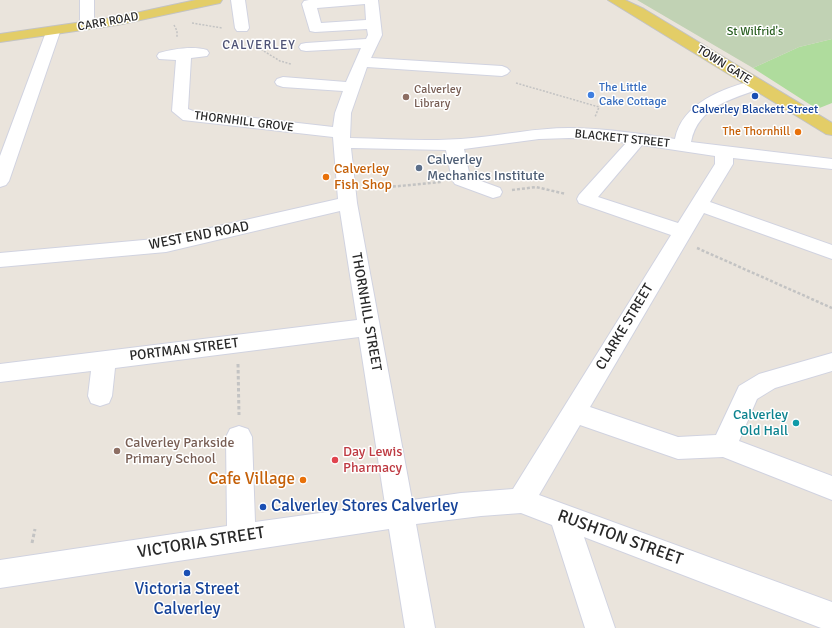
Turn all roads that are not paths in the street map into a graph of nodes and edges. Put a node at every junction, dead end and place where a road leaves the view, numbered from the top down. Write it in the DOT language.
graph roads {
  1 [pos="87,0"];
  2 [pos="215,0"];
  3 [pos="238,0"];
  4 [pos="371,0"];
  5 [pos="615,0"];
  6 [pos="179,4"];
  7 [pos="375,24"];
  8 [pos="87,26"];
  9 [pos="242,28"];
  10 [pos="53,32"];
  11 [pos="0,38"];
  12 [pos="306,47"];
  13 [pos="202,53"];
  14 [pos="367,53"];
  15 [pos="184,54"];
  16 [pos="164,56"];
  17 [pos="502,72"];
  18 [pos="283,82"];
  19 [pos="756,85"];
  20 [pos="353,87"];
  21 [pos="832,130"];
  22 [pos="341,138"];
  23 [pos="638,139"];
  24 [pos="454,144"];
  25 [pos="682,146"];
  26 [pos="724,152"];
  27 [pos="832,164"];
  28 [pos="0,181"];
  29 [pos="493,192"];
  30 [pos="347,197"];
  31 [pos="699,205"];
  32 [pos="680,236"];
  33 [pos="832,252"];
  34 [pos="0,260"];
  35 [pos="369,327"];
  36 [pos="104,360"];
  37 [pos="832,362"];
  38 [pos="0,373"];
  39 [pos="100,396"];
  40 [pos="574,412"];
  41 [pos="239,437"];
  42 [pos="724,446"];
  43 [pos="832,488"];
  44 [pos="521,501"];
  45 [pos="402,515"];
  46 [pos="563,517"];
  47 [pos="241,536"];
  48 [pos="0,574"];
  49 [pos="832,617"];
  50 [pos="420,628"];
  51 [pos="600,628"];
  1 -- 8 [label="street"];
  2 -- 6 [label="main road, CARR ROAD"];
  3 -- 9 [label="street"];
  4 -- 7 [label="street, THORNHILL STREET"];
  4 -- 7 [label="street"];
  5 -- 19 [label="main road, TOWN GATE"];
  6 -- 8 [label="main road, CARR ROAD"];
  7 -- 14 [label="street, THORNHILL STREET"];
  8 -- 10 [label="main road, CARR ROAD"];
  10 -- 11 [label="main road, CARR ROAD"];
  10 -- 28 [label="street"];
  12 -- 14 [label="street"];
  13 -- 15 [label="street"];
  14 -- 17 [label="street"];
  14 -- 20 [label="street, THORNHILL STREET"];
  15 -- 16 [label="street"];
  15 -- 22 [label="street, THORNHILL GROVE"];
  18 -- 20 [label="street"];
  19 -- 21 [label="main road, TOWN GATE"];
  19 -- 25 [label="street"];
  20 -- 22 [label="street, THORNHILL STREET"];
  22 -- 24 [label="street, BLACKETT STREET"];
  22 -- 30 [label="street, THORNHILL STREET"];
  23 -- 24 [label="street, BLACKETT STREET"];
  23 -- 25 [label="street, BLACKETT STREET"];
  23 -- 32 [label="street"];
  24 -- 29 [label="street"];
  25 -- 26 [label="street, BLACKETT STREET"];
  26 -- 27 [label="street, BLACKETT STREET"];
  26 -- 31 [label="street, CLARKE STREET"];
  30 -- 34 [label="street, WEST END ROAD"];
  30 -- 35 [label="street, THORNHILL STREET"];
  31 -- 32 [label="street, CLARKE STREET"];
  31 -- 33 [label="street"];
  32 -- 40 [label="street, CLARKE STREET"];
  35 -- 36 [label="street, PORTMAN STREET"];
  35 -- 45 [label="street, THORNHILL STREET"];
  36 -- 38 [label="street, PORTMAN STREET"];
  36 -- 39 [label="street"];
  37 -- 42 [label="street"];
  40 -- 42 [label="street"];
  40 -- 44 [label="street, CLARKE STREET"];
  41 -- 47 [label="street"];
  42 -- 43 [label="street"];
  44 -- 45 [label="street, RUSHTON STREET"];
  44 -- 46 [label="street, RUSHTON STREET"];
  45 -- 47 [label="street, VICTORIA STREET"];
  45 -- 50 [label="street, THORNHILL STREET"];
  46 -- 49 [label="street, RUSHTON STREET"];
  46 -- 51 [label="street"];
  47 -- 48 [label="street, VICTORIA STREET"];
}
